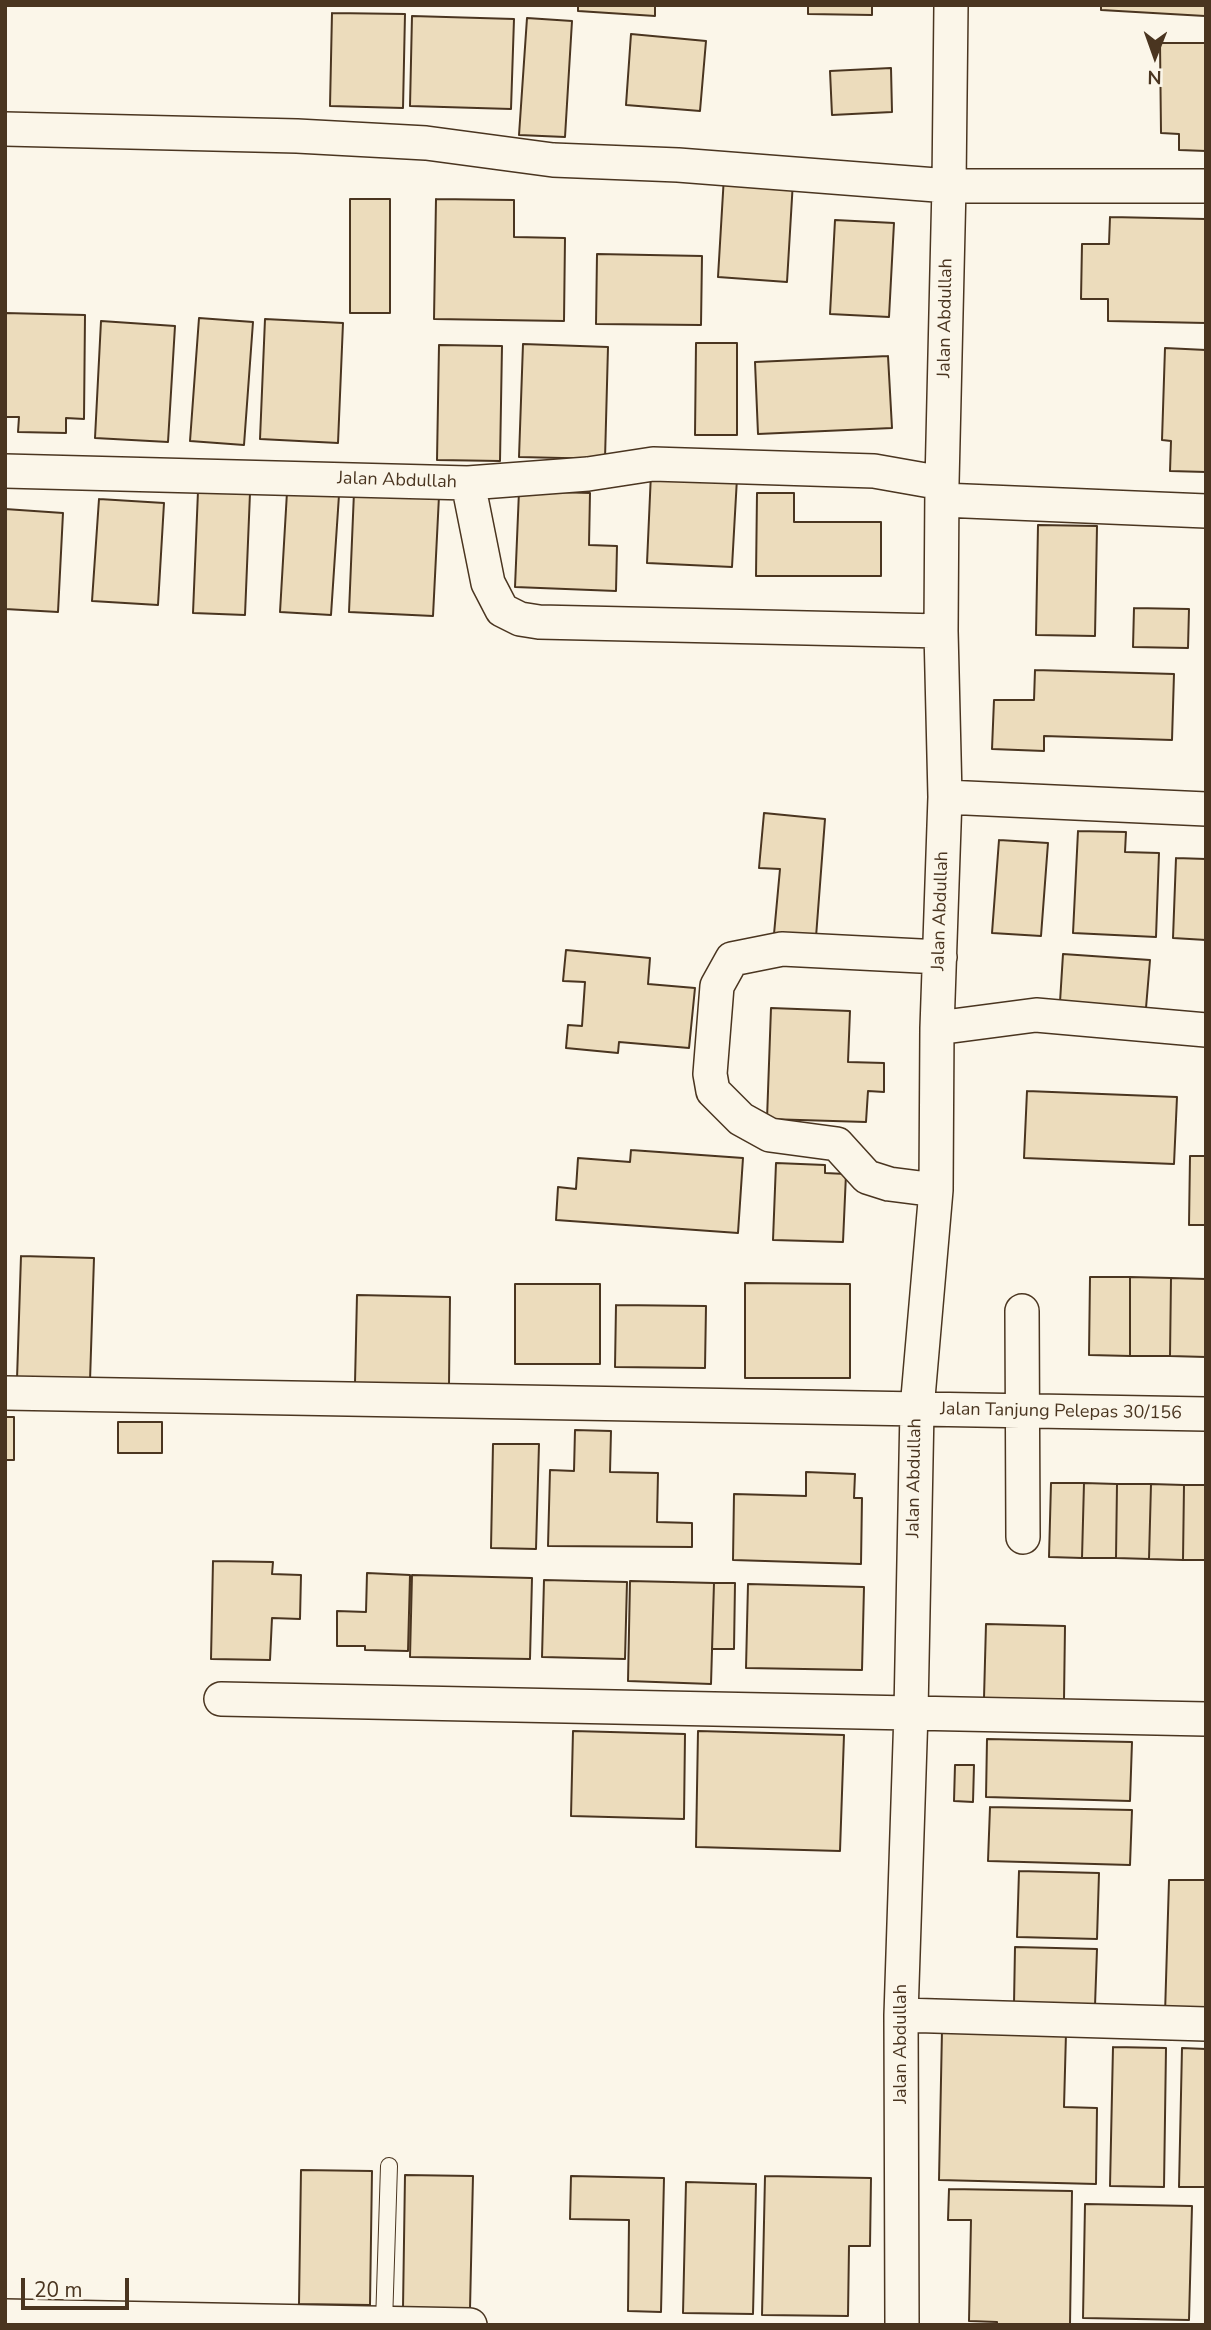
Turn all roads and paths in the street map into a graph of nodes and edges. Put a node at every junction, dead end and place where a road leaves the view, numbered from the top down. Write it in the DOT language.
graph roads {
  1 [pos="951,5"];
  2 [pos="5,129"];
  3 [pos="949,186"];
  4 [pos="1206,186"];
  5 [pos="5,471"];
  6 [pos="468,483"];
  7 [pos="942,492"];
  8 [pos="1206,511"];
  9 [pos="941,631"];
  10 [pos="945,797"];
  11 [pos="1206,808"];
  12 [pos="940,957"];
  13 [pos="937,1028"];
  14 [pos="1206,1030"];
  15 [pos="936,1190"];
  16 [pos="1022,1311"];
  17 [pos="5,1392"];
  18 [pos="917,1409"];
  19 [pos="1022,1411"];
  20 [pos="1206,1414"];
  21 [pos="1023,1537"];
  22 [pos="221,1699"];
  23 [pos="911,1712"];
  24 [pos="1206,1719"];
  25 [pos="901,2015"];
  26 [pos="1206,2024"];
  27 [pos="389,2166"];
  28 [pos="5,2316"];
  29 [pos="384,2323"];
  30 [pos="470,2325"];
  31 [pos="902,2325"];
  1 -- 3 [label="street, Jalan Abdullah"];
  2 -- 3 [label="street"];
  3 -- 4 [label="street"];
  3 -- 7 [label="street, Jalan Abdullah"];
  5 -- 6 [label="street, Jalan Abdullah"];
  6 -- 7 [label="street"];
  6 -- 9 [label="street, Jalan Abdullah"];
  7 -- 8 [label="street"];
  7 -- 9 [label="street, Jalan Abdullah"];
  9 -- 10 [label="street, Jalan Abdullah"];
  10 -- 11 [label="street"];
  10 -- 12 [label="street, Jalan Abdullah"];
  12 -- 13 [label="street, Jalan Abdullah"];
  12 -- 15 [label="street"];
  13 -- 14 [label="street"];
  13 -- 15 [label="street, Jalan Abdullah"];
  15 -- 18 [label="street, Jalan Abdullah"];
  16 -- 19 [label="street"];
  17 -- 18 [label="street, Jalan Tanjung Pelepas 30/156"];
  18 -- 19 [label="street, Jalan Tanjung Pelepas 30/156"];
  18 -- 23 [label="street, Jalan Abdullah"];
  19 -- 20 [label="street, Jalan Tanjung Pelepas 30/156"];
  19 -- 21 [label="street"];
  22 -- 23 [label="street"];
  23 -- 24 [label="street"];
  23 -- 25 [label="street, Jalan Abdullah"];
  25 -- 26 [label="street"];
  25 -- 31 [label="street, Jalan Abdullah"];
  27 -- 29 [label="lane"];
  28 -- 29 [label="street"];
  29 -- 30 [label="street"];
}
